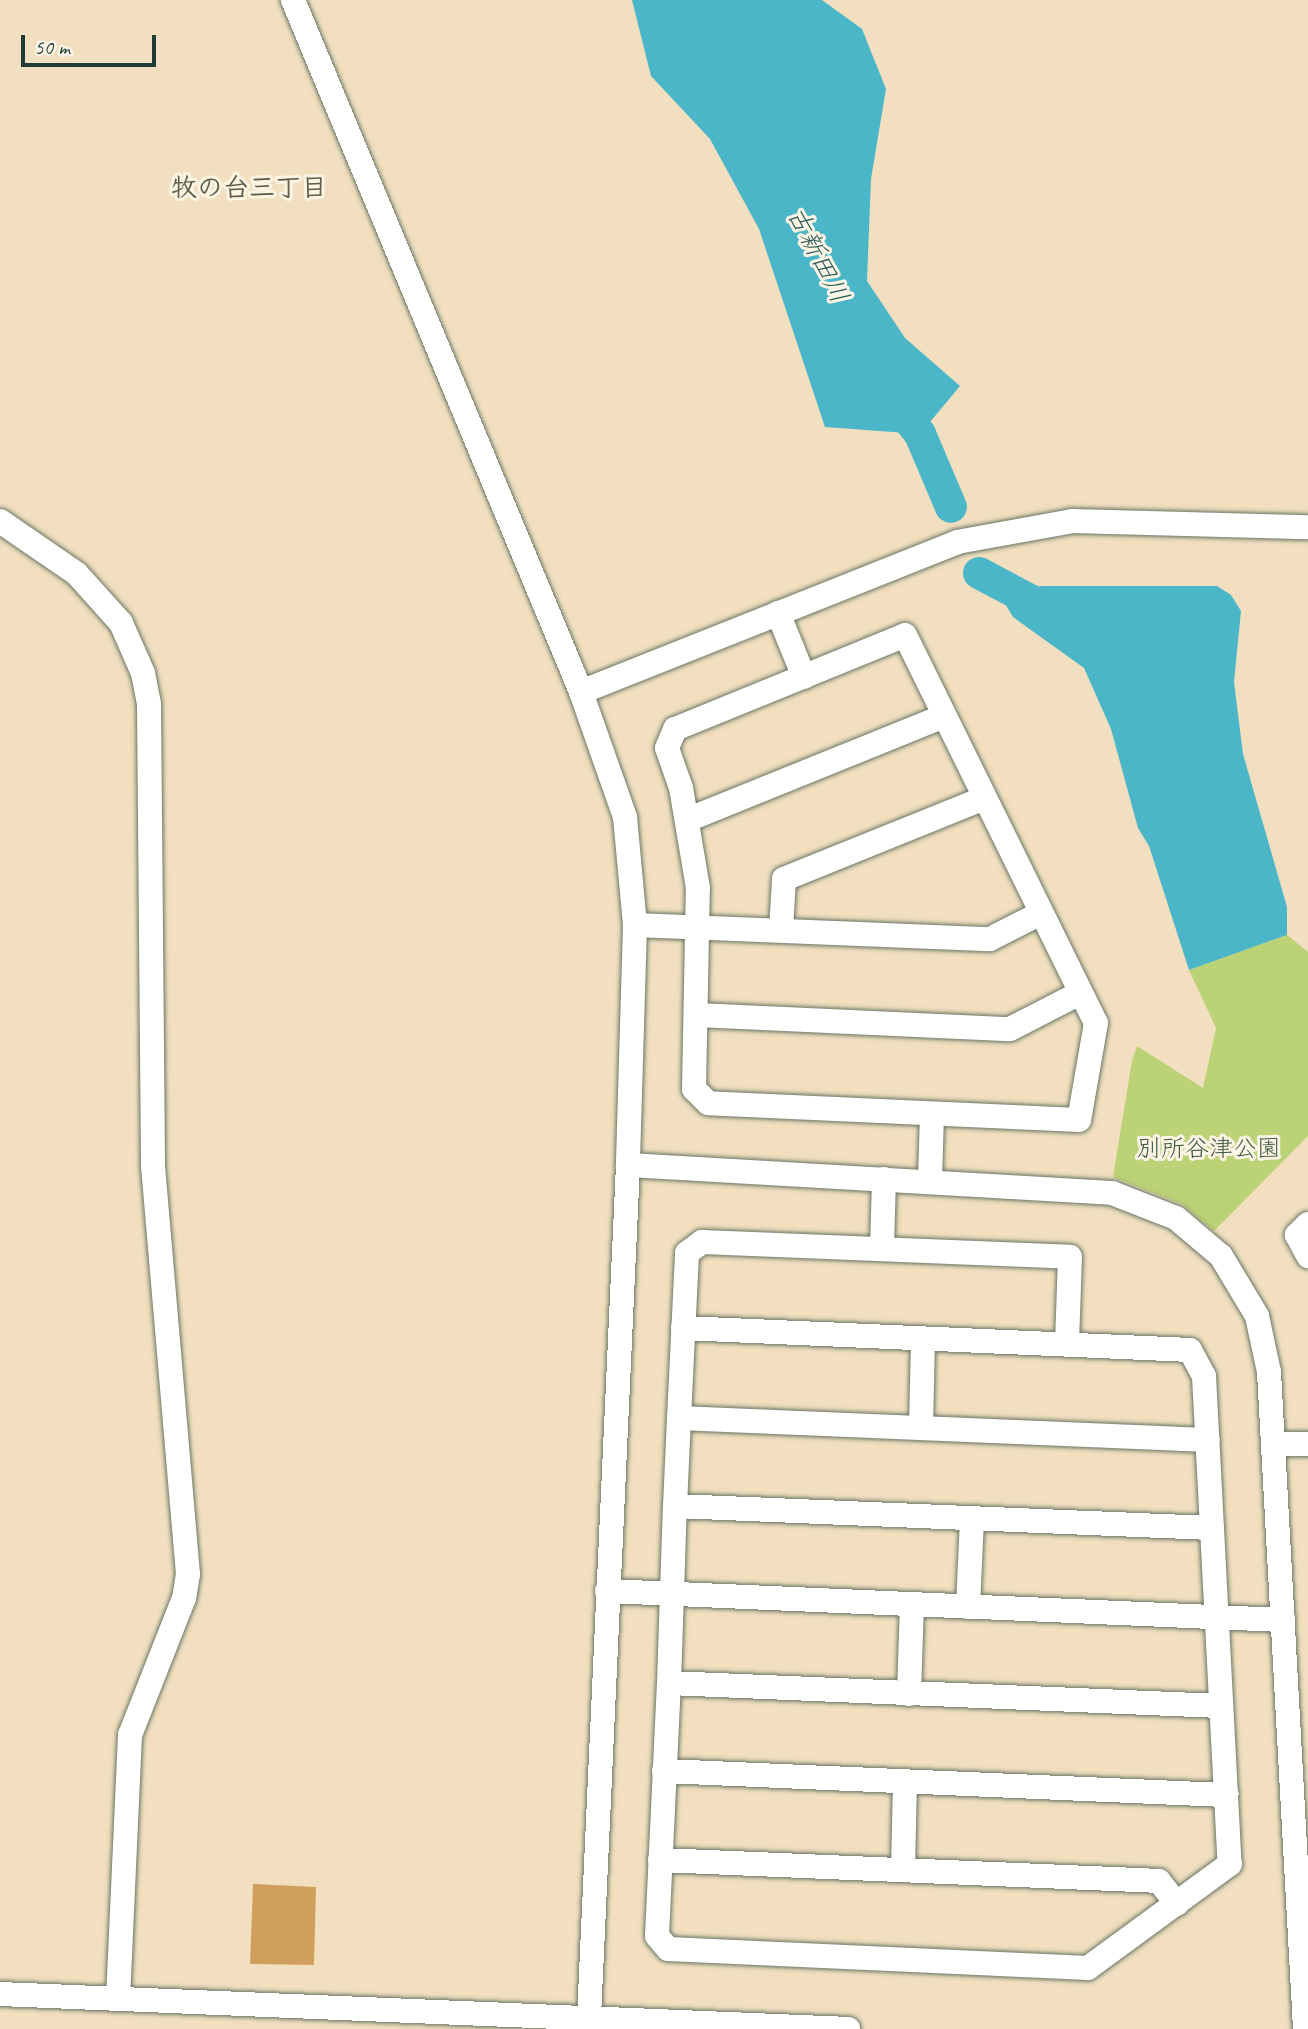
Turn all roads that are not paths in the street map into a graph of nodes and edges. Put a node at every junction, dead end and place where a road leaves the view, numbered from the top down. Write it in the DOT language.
graph roads {
  1 [pos="293,0"];
  2 [pos="0,521"];
  3 [pos="1308,527"];
  4 [pos="778,613"];
  5 [pos="804,677"];
  6 [pos="581,692"];
  7 [pos="944,716"];
  8 [pos="984,798"];
  9 [pos="687,820"];
  10 [pos="1041,914"];
  11 [pos="635,925"];
  12 [pos="699,927"];
  13 [pos="781,930"];
  14 [pos="1080,993"];
  15 [pos="697,1015"];
  16 [pos="932,1114"];
  17 [pos="628,1166"];
  18 [pos="884,1180"];
  19 [pos="930,1181"];
  20 [pos="1308,1224"];
  21 [pos="882,1249"];
  22 [pos="1308,1256"];
  23 [pos="683,1328"];
  24 [pos="923,1339"];
  25 [pos="1067,1344"];
  26 [pos="679,1418"];
  27 [pos="920,1428"];
  28 [pos="1208,1440"];
  29 [pos="1273,1444"];
  30 [pos="1308,1444"];
  31 [pos="676,1506"];
  32 [pos="972,1519"];
  33 [pos="1212,1528"];
  34 [pos="607,1591"];
  35 [pos="672,1594"];
  36 [pos="912,1605"];
  37 [pos="968,1606"];
  38 [pos="1217,1618"];
  39 [pos="1283,1620"];
  40 [pos="669,1683"];
  41 [pos="909,1694"];
  42 [pos="1221,1706"];
  43 [pos="664,1771"];
  44 [pos="905,1783"];
  45 [pos="1226,1795"];
  46 [pos="660,1860"];
  47 [pos="903,1870"];
  48 [pos="1177,1904"];
  49 [pos="0,1994"];
  50 [pos="118,1997"];
  51 [pos="589,2018"];
  52 [pos="1298,2028"];
  53 [pos="848,2029"];
  1 -- 6 [label="street"];
  2 -- 50 [label="street"];
  3 -- 4 [label="street"];
  4 -- 5 [label="street"];
  4 -- 6 [label="street"];
  5 -- 7 [label="street"];
  5 -- 9 [label="street"];
  6 -- 11 [label="street"];
  7 -- 8 [label="street"];
  7 -- 9 [label="street"];
  8 -- 10 [label="street"];
  8 -- 13 [label="street"];
  9 -- 12 [label="street"];
  10 -- 13 [label="street"];
  10 -- 14 [label="street"];
  11 -- 12 [label="street"];
  11 -- 17 [label="street"];
  12 -- 13 [label="street"];
  12 -- 15 [label="street"];
  14 -- 15 [label="street"];
  14 -- 16 [label="street"];
  15 -- 16 [label="street"];
  16 -- 19 [label="street"];
  17 -- 18 [label="street"];
  17 -- 34 [label="street"];
  18 -- 19 [label="street"];
  18 -- 21 [label="street"];
  19 -- 29 [label="street"];
  20 -- 22 [label="street"];
  21 -- 23 [label="street"];
  21 -- 25 [label="street"];
  23 -- 24 [label="street"];
  23 -- 26 [label="street"];
  24 -- 25 [label="street"];
  24 -- 27 [label="street"];
  25 -- 28 [label="street"];
  26 -- 27 [label="street"];
  26 -- 31 [label="street"];
  27 -- 28 [label="street"];
  28 -- 33 [label="street"];
  29 -- 30 [label="street"];
  29 -- 39 [label="street"];
  31 -- 32 [label="street"];
  31 -- 35 [label="street"];
  32 -- 33 [label="street"];
  32 -- 37 [label="street"];
  33 -- 38 [label="street"];
  34 -- 35 [label="street"];
  34 -- 51 [label="street"];
  35 -- 36 [label="street"];
  35 -- 40 [label="street"];
  36 -- 37 [label="street"];
  36 -- 41 [label="street"];
  37 -- 38 [label="street"];
  38 -- 39 [label="street"];
  38 -- 42 [label="street"];
  39 -- 52 [label="street"];
  40 -- 41 [label="street"];
  40 -- 43 [label="street"];
  41 -- 42 [label="street"];
  42 -- 45 [label="street"];
  43 -- 44 [label="street"];
  43 -- 46 [label="street"];
  44 -- 45 [label="street"];
  44 -- 47 [label="street"];
  45 -- 48 [label="street"];
  46 -- 47 [label="street"];
  46 -- 48 [label="street"];
  47 -- 48 [label="street"];
  49 -- 50 [label="street"];
  50 -- 51 [label="street"];
  51 -- 53 [label="street"];
}
